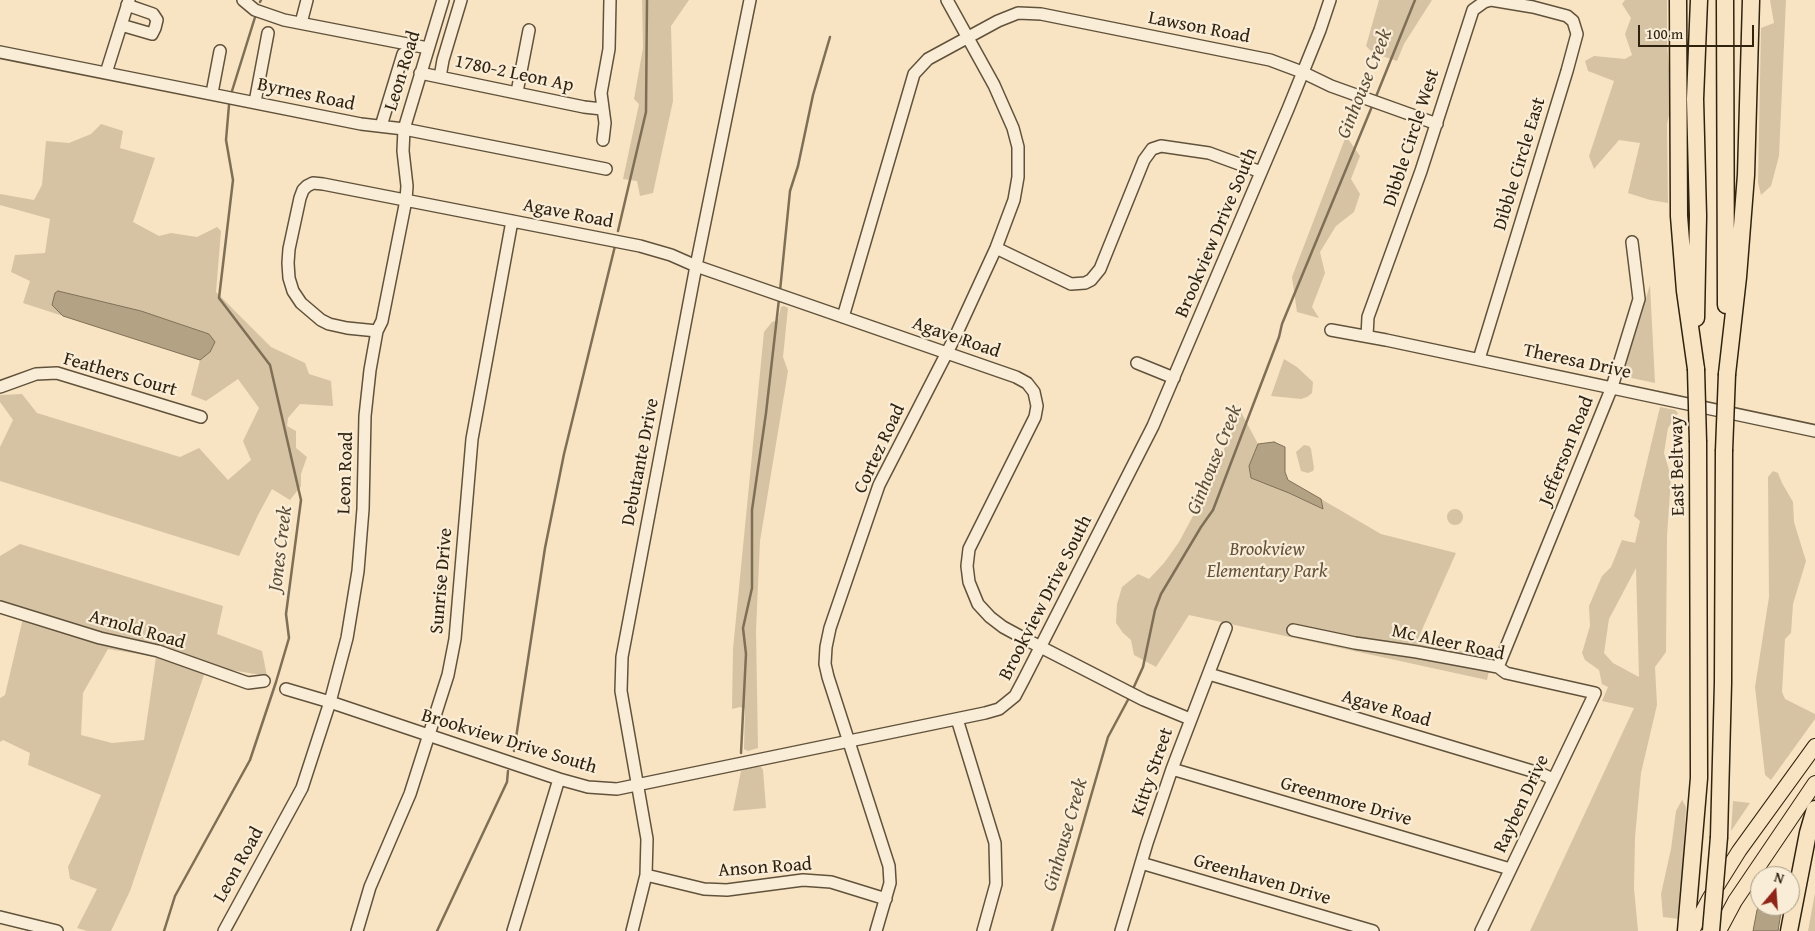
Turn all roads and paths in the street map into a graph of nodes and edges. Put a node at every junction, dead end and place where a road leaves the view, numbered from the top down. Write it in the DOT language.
graph roads {
  1 [pos="244,0"];
  2 [pos="308,0"];
  3 [pos="443,0"];
  4 [pos="461,0"];
  5 [pos="610,0"];
  6 [pos="750,0"];
  7 [pos="947,0"];
  8 [pos="1330,0"];
  9 [pos="1678,0"];
  10 [pos="1699,0"];
  11 [pos="1725,0"];
  12 [pos="1751,0"];
  13 [pos="128,2"];
  14 [pos="1534,3"];
  15 [pos="301,23"];
  16 [pos="121,26"];
  17 [pos="529,30"];
  18 [pos="268,33"];
  19 [pos="969,38"];
  20 [pos="428,48"];
  21 [pos="220,51"];
  22 [pos="0,52"];
  23 [pos="402,54"];
  24 [pos="1302,72"];
  25 [pos="106,73"];
  26 [pos="420,73"];
  27 [pos="440,77"];
  28 [pos="517,92"];
  29 [pos="212,94"];
  30 [pos="255,102"];
  31 [pos="602,109"];
  32 [pos="1437,124"];
  33 [pos="381,126"];
  34 [pos="404,129"];
  35 [pos="603,140"];
  36 [pos="606,168"];
  37 [pos="1262,172"];
  38 [pos="406,200"];
  39 [pos="512,222"];
  40 [pos="1632,242"];
  41 [pos="996,248"];
  42 [pos="696,266"];
  43 [pos="843,317"];
  44 [pos="1331,330"];
  45 [pos="377,331"];
  46 [pos="1367,336"];
  47 [pos="945,354"];
  48 [pos="1480,359"];
  49 [pos="1137,363"];
  50 [pos="1696,369"];
  51 [pos="1727,374"];
  52 [pos="1174,378"];
  53 [pos="0,387"];
  54 [pos="1612,387"];
  55 [pos="201,417"];
  56 [pos="1815,431"];
  57 [pos="0,607"];
  58 [pos="1226,628"];
  59 [pos="1293,630"];
  60 [pos="1041,647"];
  61 [pos="1498,667"];
  62 [pos="1209,674"];
  63 [pos="264,681"];
  64 [pos="286,689"];
  65 [pos="1595,693"];
  66 [pos="330,702"];
  67 [pos="957,719"];
  68 [pos="1190,719"];
  69 [pos="430,736"];
  70 [pos="848,742"];
  71 [pos="1815,746"];
  72 [pos="1172,769"];
  73 [pos="559,779"];
  74 [pos="1553,779"];
  75 [pos="637,783"];
  76 [pos="1815,783"];
  77 [pos="1815,809"];
  78 [pos="1141,863"];
  79 [pos="1510,870"];
  80 [pos="646,875"];
  81 [pos="886,898"];
  82 [pos="0,917"];
  83 [pos="57,931"];
  84 [pos="224,931"];
  85 [pos="356,931"];
  86 [pos="513,931"];
  87 [pos="632,931"];
  88 [pos="876,931"];
  89 [pos="983,931"];
  90 [pos="1121,931"];
  91 [pos="1373,931"];
  92 [pos="1481,931"];
  93 [pos="1686,931"];
  94 [pos="1692,931"];
  95 [pos="1711,931"];
  96 [pos="1719,931"];
  97 [pos="1789,931"];
  1 -- 15 [label="street"];
  2 -- 15 [label="street"];
  3 -- 20 [label="street, Leon Road"];
  4 -- 27 [label="street"];
  5 -- 31 [label="street"];
  6 -- 42 [label="street, Debutante Drive"];
  7 -- 19 [label="street, Cortez Road"];
  8 -- 24 [label="street, Brookview Drive South"];
  9 -- 50 [label="highway"];
  10 -- 50 [label="highway, East Beltway"];
  11 -- 51 [label="highway"];
  12 -- 51 [label="highway"];
  13 -- 16 [label="street"];
  13 -- 16 [label="street"];
  14 -- 32 [label="street, Dibble Circle West"];
  14 -- 48 [label="street, Dibble Circle East"];
  15 -- 20 [label="street"];
  16 -- 25 [label="street"];
  17 -- 28 [label="street"];
  18 -- 30 [label="street"];
  19 -- 24 [label="street, Lawson Road"];
  19 -- 41 [label="street, Cortez Road"];
  19 -- 43 [label="street, Lawson Road"];
  20 -- 26 [label="street, Leon Road"];
  21 -- 29 [label="street"];
  22 -- 25 [label="street, Byrnes Road"];
  23 -- 33 [label="street"];
  24 -- 32 [label="street, Lawson Road"];
  24 -- 37 [label="street, Brookview Drive South"];
  25 -- 29 [label="street, Byrnes Road"];
  26 -- 27 [label="street, 1780-2 Leon Ap"];
  26 -- 34 [label="street, Leon Road"];
  27 -- 28 [label="street, 1780-2 Leon Ap"];
  28 -- 31 [label="street, 1780-2 Leon Ap"];
  29 -- 30 [label="street, Byrnes Road"];
  30 -- 33 [label="street, Byrnes Road"];
  31 -- 35 [label="street"];
  32 -- 46 [label="street, Dibble Circle West"];
  33 -- 34 [label="street, Byrnes Road"];
  34 -- 36 [label="street, Byrnes Road"];
  34 -- 38 [label="street, Leon Road"];
  37 -- 41 [label="street"];
  37 -- 52 [label="street, Brookview Drive South"];
  38 -- 39 [label="street, Agave Road"];
  38 -- 45 [label="street, Leon Road"];
  38 -- 45 [label="street, Agave Road"];
  39 -- 42 [label="street, Agave Road"];
  39 -- 69 [label="street, Sunrise Drive"];
  40 -- 54 [label="street, Jefferson Road"];
  41 -- 47 [label="street, Cortez Road"];
  42 -- 43 [label="street, Agave Road"];
  42 -- 75 [label="street, Debutante Drive"];
  43 -- 47 [label="street, Agave Road"];
  44 -- 46 [label="street, Theresa Drive"];
  45 -- 66 [label="street, Leon Road"];
  46 -- 48 [label="street, Theresa Drive"];
  47 -- 60 [label="street, Agave Road"];
  47 -- 70 [label="street, Cortez Road"];
  48 -- 54 [label="street, Theresa Drive"];
  49 -- 52 [label="street"];
  50 -- 93 [label="highway, East Beltway, bridge"];
  51 -- 95 [label="highway, bridge"];
  52 -- 60 [label="street, Brookview Drive South"];
  53 -- 55 [label="street, Feathers Court"];
  54 -- 56 [label="street, Theresa Drive"];
  54 -- 61 [label="street, Jefferson Road"];
  57 -- 63 [label="street, Arnold Road"];
  58 -- 62 [label="street, Kitty Street"];
  59 -- 61 [label="street, Mc Aleer Road"];
  60 -- 67 [label="street, Brookview Drive South"];
  60 -- 68 [label="street, Agave Road"];
  61 -- 65 [label="street, Mc Aleer Road"];
  62 -- 68 [label="street, Kitty Street"];
  62 -- 74 [label="street, Agave Road"];
  64 -- 66 [label="street"];
  65 -- 74 [label="street, Rayben Drive"];
  66 -- 69 [label="street, Brookview Drive South"];
  66 -- 84 [label="street, Leon Road"];
  67 -- 70 [label="street, Brookview Drive South"];
  67 -- 89 [label="street"];
  68 -- 72 [label="street, Kitty Street"];
  69 -- 73 [label="street, Brookview Drive South"];
  69 -- 85 [label="street, Sunrise Drive"];
  70 -- 75 [label="street, Brookview Drive South"];
  70 -- 81 [label="street, Cortez Road"];
  71 -- 94 [label="main road"];
  72 -- 78 [label="street, Kitty Street"];
  72 -- 79 [label="street, Greenmore Drive"];
  73 -- 75 [label="street, Brookview Drive South"];
  73 -- 86 [label="street"];
  74 -- 79 [label="street, Rayben Drive"];
  75 -- 80 [label="street, Debutante Drive"];
  76 -- 96 [label="main road"];
  77 -- 97 [label="highway"];
  78 -- 90 [label="street, Kitty Street"];
  78 -- 91 [label="street, Greenhaven Drive"];
  79 -- 92 [label="street, Rayben Drive"];
  80 -- 81 [label="street, Anson Road"];
  80 -- 87 [label="street, Debutante Drive"];
  81 -- 88 [label="street, Cortez Road"];
  82 -- 83 [label="street"];
}
